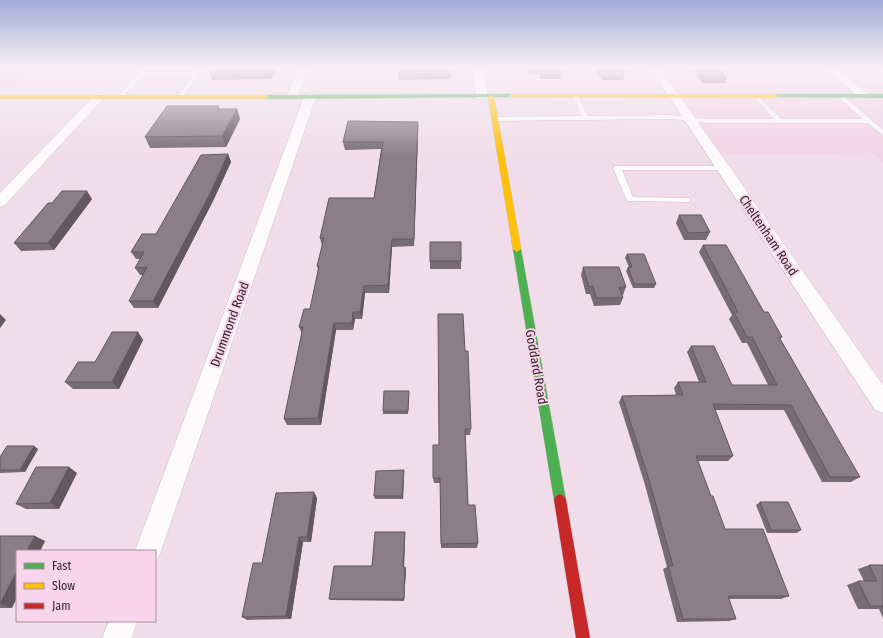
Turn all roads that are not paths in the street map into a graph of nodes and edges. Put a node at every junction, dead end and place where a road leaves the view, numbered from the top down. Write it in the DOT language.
graph roads {
  1 [pos="301,97"];
  2 [pos="486,97"];
  3 [pos="576,97"];
  4 [pos="674,97"];
  5 [pos="98,98"];
  6 [pos="758,98"];
  7 [pos="842,98"];
  8 [pos="584,118"];
  9 [pos="495,119"];
  10 [pos="690,119"];
  11 [pos="869,121"];
  12 [pos="779,122"];
  13 [pos="883,133"];
  14 [pos="723,168"];
  15 [pos="687,200"];
  16 [pos="0,202"];
  17 [pos="883,403"];
  18 [pos="148,550"];
  19 [pos="124,622"];
  20 [pos="117,638"];
  21 [pos="583,638"];
  1 -- 18 [label="street, Drummond Road"];
  2 -- 9 [label="main road, Goddard Road"];
  3 -- 8 [label="lane"];
  4 -- 10 [label="street, Cheltenham Road"];
  5 -- 16 [label="street"];
  6 -- 12 [label="lane"];
  7 -- 11 [label="lane"];
  8 -- 9 [label="lane"];
  8 -- 10 [label="lane"];
  9 -- 21 [label="main road, Goddard Road"];
  10 -- 12 [label="lane"];
  10 -- 14 [label="street, Cheltenham Road"];
  11 -- 12 [label="lane"];
  11 -- 13 [label="lane"];
  14 -- 15 [label="lane"];
  14 -- 17 [label="street, Cheltenham Road"];
  19 -- 20 [label="street"];
}
